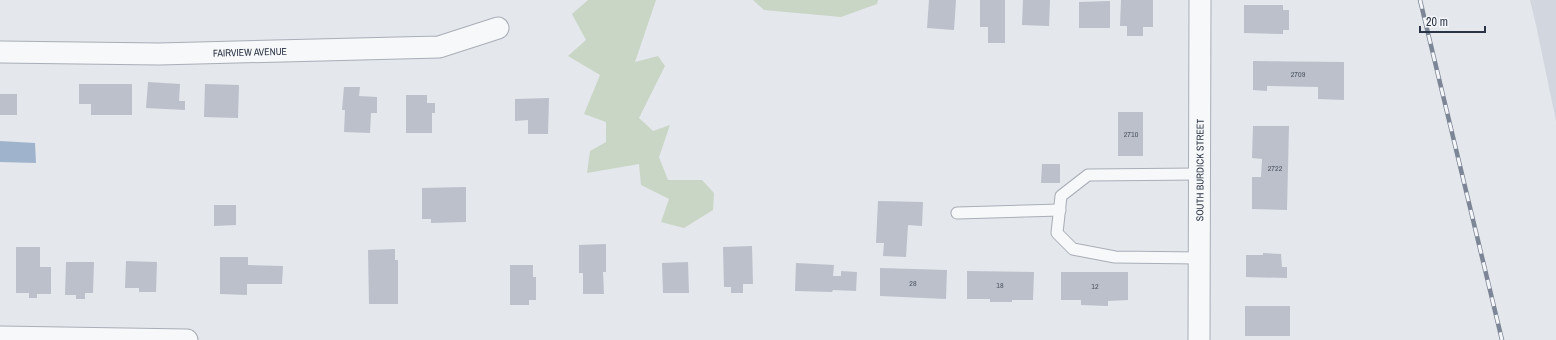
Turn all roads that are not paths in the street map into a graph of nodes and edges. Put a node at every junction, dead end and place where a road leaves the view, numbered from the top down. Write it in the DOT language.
graph roads {
  1 [pos="1200,0"];
  2 [pos="498,28"];
  3 [pos="0,52"];
  4 [pos="1199,174"];
  5 [pos="1060,210"];
  6 [pos="957,213"];
  7 [pos="1199,258"];
  8 [pos="0,337"];
  9 [pos="187,340"];
  10 [pos="1199,340"];
  1 -- 4 [label="street, SOUTH BURDICK STREET"];
  2 -- 3 [label="street, FAIRVIEW AVENUE"];
  4 -- 5 [label="lane"];
  4 -- 7 [label="street, SOUTH BURDICK STREET"];
  5 -- 6 [label="lane"];
  5 -- 7 [label="lane"];
  7 -- 10 [label="street, SOUTH BURDICK STREET"];
  8 -- 9 [label="street"];
}
